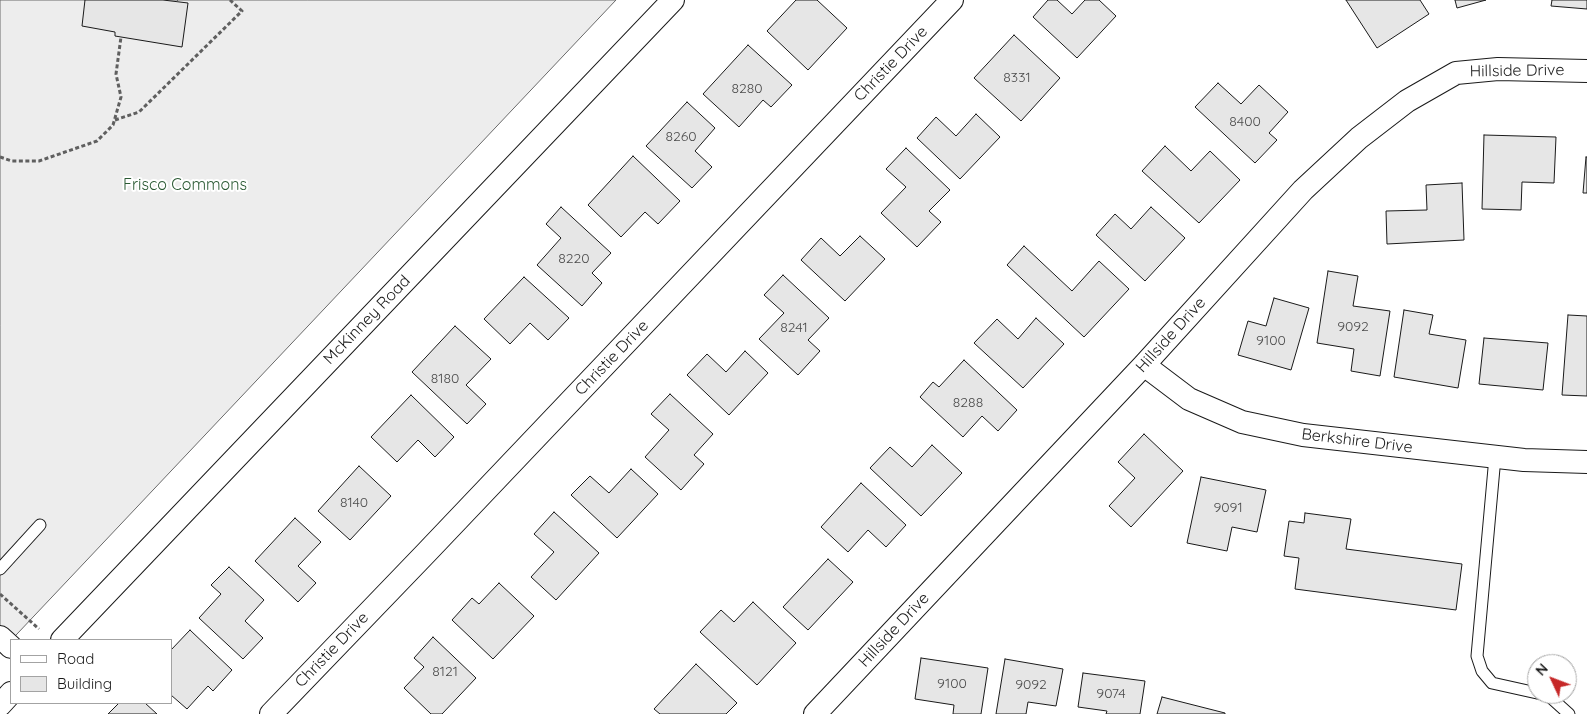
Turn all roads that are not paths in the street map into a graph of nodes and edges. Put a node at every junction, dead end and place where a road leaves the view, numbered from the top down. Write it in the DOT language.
graph roads {
  1 [pos="673,0"];
  2 [pos="952,0"];
  3 [pos="1587,71"];
  4 [pos="1144,365"];
  5 [pos="1495,457"];
  6 [pos="1587,462"];
  7 [pos="40,525"];
  8 [pos="0,568"];
  9 [pos="0,637"];
  10 [pos="63,639"];
  11 [pos="10,646"];
  12 [pos="1527,691"];
  13 [pos="10,694"];
  14 [pos="1558,704"];
  15 [pos="0,705"];
  16 [pos="823,712"];
  17 [pos="271,714"];
  18 [pos="1569,714"];
  1 -- 10 [label="street, McKinney Road"];
  2 -- 17 [label="street, Christie Drive"];
  3 -- 4 [label="street, Hillside Drive"];
  4 -- 5 [label="street, Berkshire Drive"];
  4 -- 16 [label="street, Hillside Drive"];
  5 -- 6 [label="street, Berkshire Drive"];
  5 -- 12 [label="lane"];
  7 -- 8 [label="lane"];
  9 -- 11 [label="street"];
  13 -- 15 [label="street"];
  14 -- 18 [label="lane"];
}
